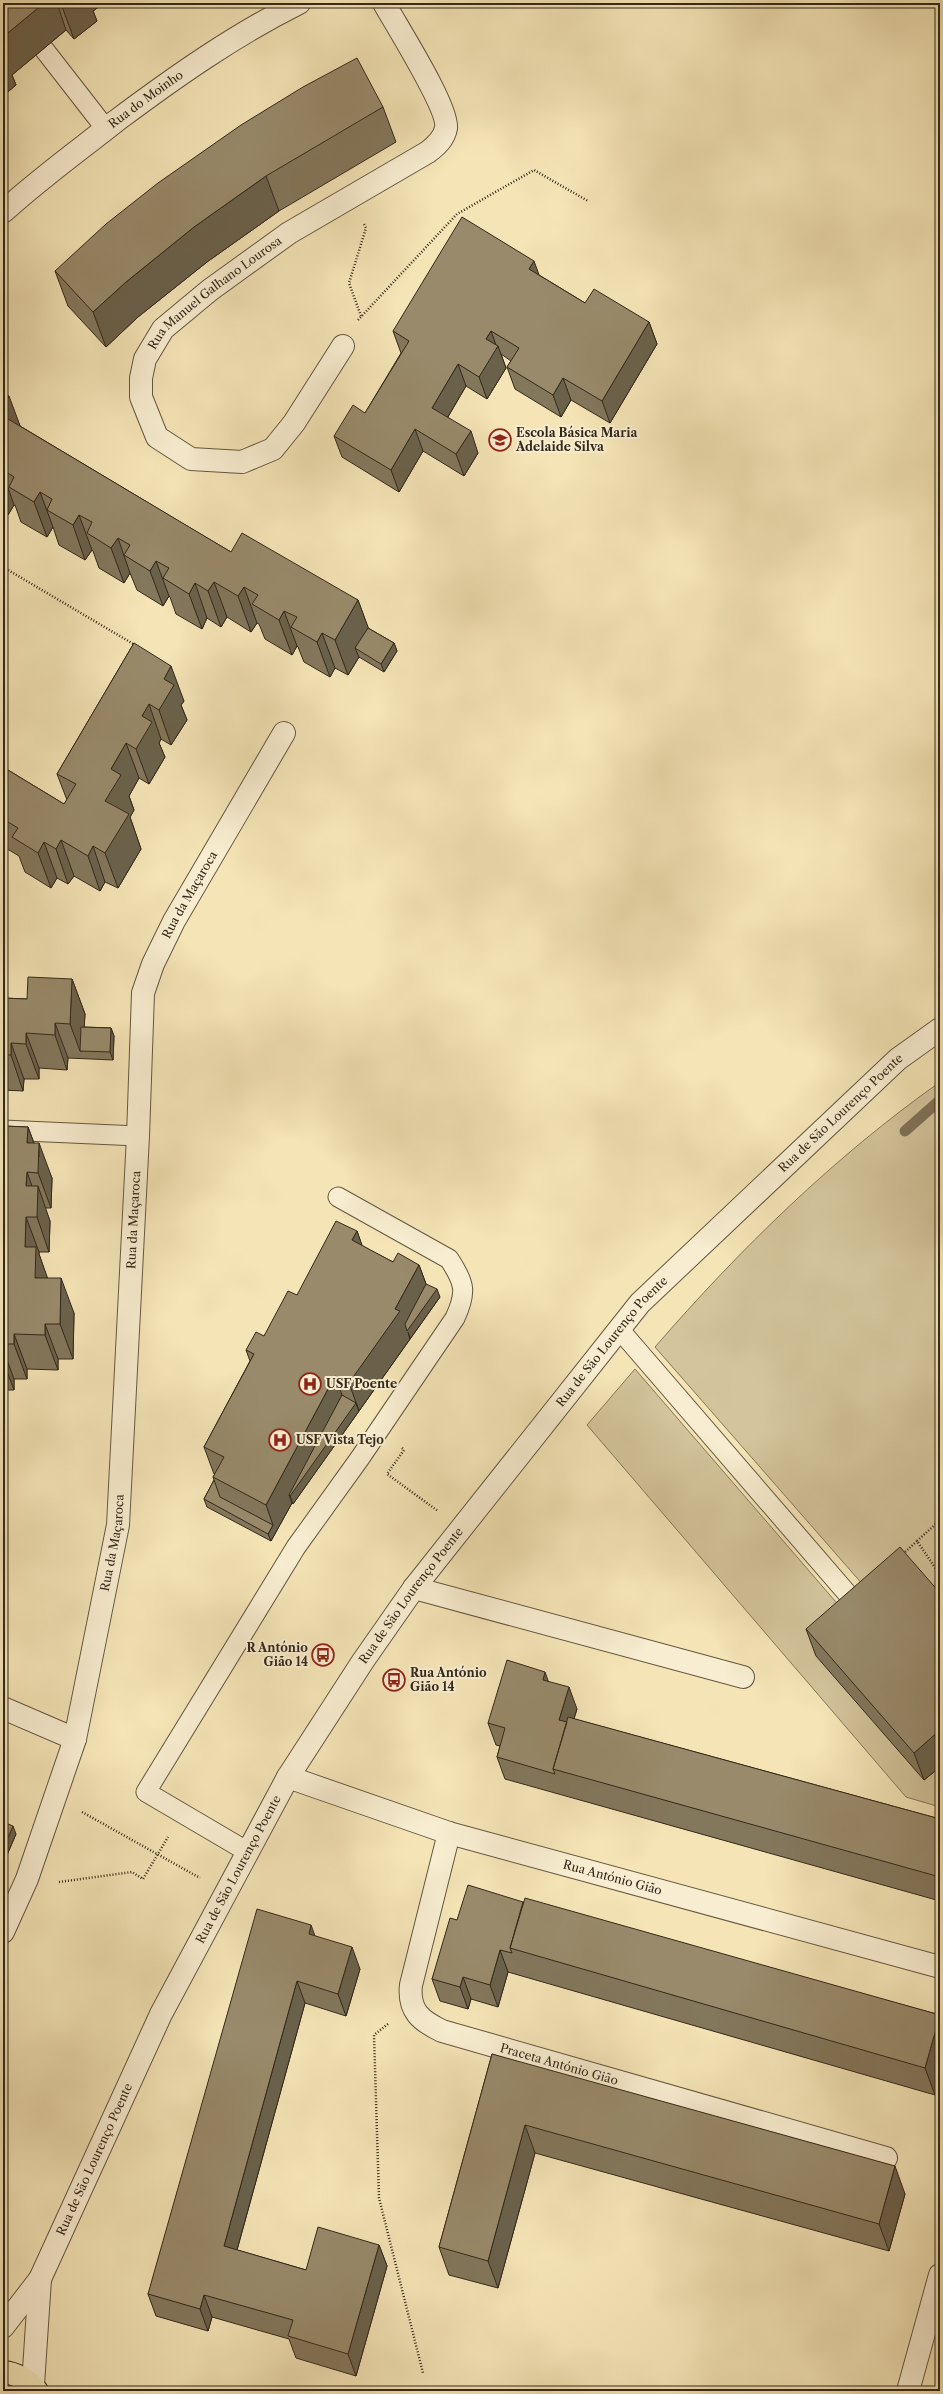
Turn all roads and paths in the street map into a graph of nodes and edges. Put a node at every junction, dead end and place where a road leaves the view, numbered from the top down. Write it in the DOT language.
graph roads {
  1 [pos="299,3"];
  2 [pos="384,3"];
  3 [pos="43,48"];
  4 [pos="106,129"];
  5 [pos="588,201"];
  6 [pos="3,212"];
  7 [pos="366,228"];
  8 [pos="361,316"];
  9 [pos="343,346"];
  10 [pos="3,567"];
  11 [pos="136,645"];
  12 [pos="284,733"];
  13 [pos="940,1029"];
  14 [pos="3,1130"];
  15 [pos="138,1136"];
  16 [pos="338,1197"];
  17 [pos="619,1329"];
  18 [pos="387,1474"];
  19 [pos="940,1520"];
  20 [pos="460,1528"];
  21 [pos="918,1541"];
  22 [pos="900,1557"];
  23 [pos="940,1575"];
  24 [pos="414,1588"];
  25 [pos="865,1614"];
  26 [pos="743,1677"];
  27 [pos="3,1708"];
  28 [pos="75,1739"];
  29 [pos="288,1777"];
  30 [pos="183,1814"];
  31 [pos="111,1828"];
  32 [pos="449,1834"];
  33 [pos="248,1852"];
  34 [pos="158,1854"];
  35 [pos="27,1879"];
  36 [pos="226,1893"];
  37 [pos="3,1932"];
  38 [pos="940,1967"];
  39 [pos="411,2006"];
  40 [pos="886,2158"];
  41 [pos="940,2275"];
  42 [pos="40,2278"];
  43 [pos="3,2327"];
  44 [pos="3,2372"];
  45 [pos="423,2374"];
  46 [pos="35,2388"];
  47 [pos="908,2391"];
  1 -- 4 [label="street, Rua do Moinho"];
  2 -- 9 [label="street, Rua Manuel Galhano Lourosa"];
  3 -- 4 [label="lane"];
  4 -- 6 [label="street, Rua do Moinho"];
  5 -- 8 [label="path"];
  7 -- 8 [label="path"];
  8 -- 9 [label="path"];
  10 -- 11 [label="path"];
  12 -- 15 [label="street, Rua da Maçaroca"];
  13 -- 17 [label="street, Rua de São Lourenço Poente"];
  14 -- 15 [label="lane"];
  15 -- 28 [label="street, Rua da Maçaroca"];
  16 -- 30 [label="lane"];
  17 -- 20 [label="street, Rua de São Lourenço Poente"];
  17 -- 25 [label="lane"];
  18 -- 20 [label="path"];
  19 -- 21 [label="path"];
  20 -- 24 [label="street, Rua de São Lourenço Poente"];
  21 -- 22 [label="path"];
  21 -- 23 [label="path"];
  24 -- 26 [label="street"];
  24 -- 29 [label="street, Rua de São Lourenço Poente"];
  27 -- 28 [label="street"];
  28 -- 35 [label="street, Rua da Maçaroca"];
  29 -- 32 [label="street, Rua António Gião"];
  29 -- 33 [label="street, Rua de São Lourenço Poente"];
  30 -- 33 [label="lane"];
  30 -- 34 [label="path"];
  31 -- 34 [label="path"];
  32 -- 38 [label="street, Rua António Gião"];
  32 -- 39 [label="street"];
  33 -- 36 [label="street, Rua de São Lourenço Poente"];
  34 -- 35 [label="path"];
  34 -- 36 [label="path"];
  35 -- 37 [label="street, Rua da Maçaroca"];
  36 -- 42 [label="street, Rua de São Lourenço Poente"];
  39 -- 40 [label="street, Praceta António Gião"];
  39 -- 45 [label="path"];
  41 -- 47 [label="street"];
  42 -- 43 [label="street, Rua de São Lourenço Poente"];
  42 -- 46 [label="street, Rua de São Lourenço Poente"];
  44 -- 46 [label="main road"];
}
